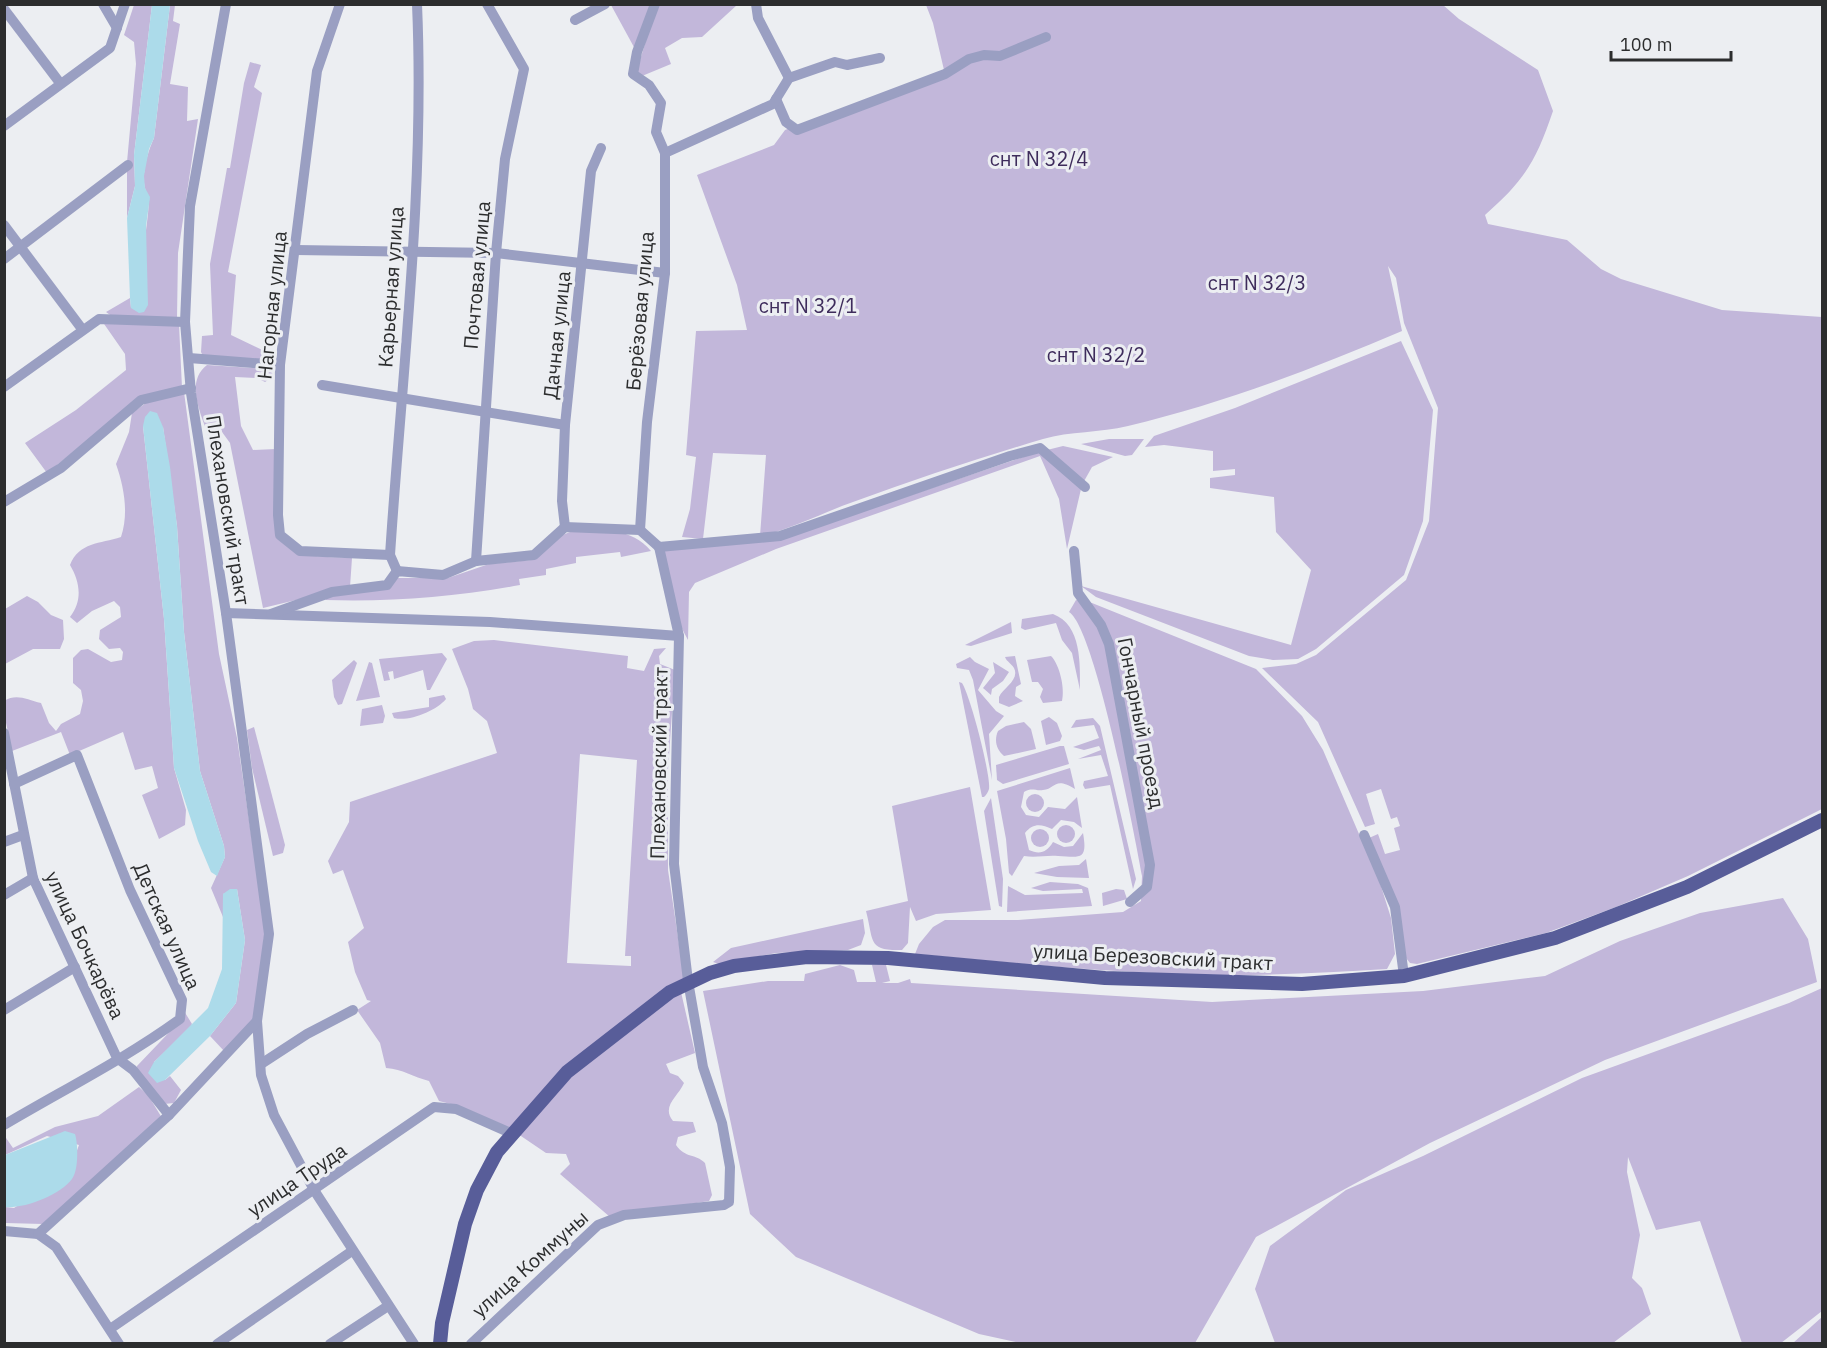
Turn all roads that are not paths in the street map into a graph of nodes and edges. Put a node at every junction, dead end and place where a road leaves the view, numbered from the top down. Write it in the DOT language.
graph roads {
  1 [pos="103,4"];
  2 [pos="126,4"];
  3 [pos="226,4"];
  4 [pos="340,4"];
  5 [pos="417,4"];
  6 [pos="487,4"];
  7 [pos="605,4"];
  8 [pos="654,4"];
  9 [pos="756,4"];
  10 [pos="4,9"];
  11 [pos="575,20"];
  12 [pos="117,28"];
  13 [pos="1046,37"];
  14 [pos="880,58"];
  15 [pos="789,78"];
  16 [pos="60,83"];
  17 [pos="776,99"];
  18 [pos="6,120"];
  19 [pos="601,148"];
  20 [pos="665,153"];
  21 [pos="128,165"];
  22 [pos="4,225"];
  23 [pos="21,248"];
  24 [pos="296,250"];
  25 [pos="414,250"];
  26 [pos="496,253"];
  27 [pos="4,259"];
  28 [pos="582,262"];
  29 [pos="665,273"];
  30 [pos="185,322"];
  31 [pos="82,329"];
  32 [pos="189,358"];
  33 [pos="280,365"];
  34 [pos="322,385"];
  35 [pos="4,387"];
  36 [pos="190,388"];
  37 [pos="400,399"];
  38 [pos="483,413"];
  39 [pos="566,425"];
  40 [pos="1085,487"];
  41 [pos="4,502"];
  42 [pos="565,527"];
  43 [pos="640,530"];
  44 [pos="659,547"];
  45 [pos="1074,551"];
  46 [pos="390,555"];
  47 [pos="476,561"];
  48 [pos="397,571"];
  49 [pos="226,613"];
  50 [pos="271,614"];
  51 [pos="679,636"];
  52 [pos="4,733"];
  53 [pos="14,784"];
  54 [pos="1822,820"];
  55 [pos="23,835"];
  56 [pos="1364,835"];
  57 [pos="4,842"];
  58 [pos="33,878"];
  59 [pos="4,895"];
  60 [pos="1130,902"];
  61 [pos="75,967"];
  62 [pos="1404,976"];
  63 [pos="688,981"];
  64 [pos="4,1010"];
  65 [pos="353,1010"];
  66 [pos="257,1021"];
  67 [pos="117,1058"];
  68 [pos="261,1064"];
  69 [pos="170,1115"];
  70 [pos="4,1125"];
  71 [pos="513,1134"];
  72 [pos="314,1190"];
  73 [pos="724,1205"];
  74 [pos="4,1231"];
  75 [pos="38,1234"];
  76 [pos="352,1251"];
  77 [pos="388,1306"];
  78 [pos="110,1329"];
  79 [pos="119,1344"];
  80 [pos="217,1344"];
  81 [pos="330,1344"];
  82 [pos="414,1344"];
  83 [pos="440,1344"];
  84 [pos="471,1344"];
  1 -- 12 [label="street"];
  2 -- 12 [label="street"];
  3 -- 30 [label="street, Плехановский тракт"];
  4 -- 24 [label="street, Нагорная улица"];
  5 -- 25 [label="street, Карьерная улица"];
  6 -- 26 [label="street, Почтовая улица"];
  7 -- 11 [label="street"];
  8 -- 20 [label="street, Берёзовая улица"];
  9 -- 15 [label="street"];
  10 -- 16 [label="street"];
  12 -- 16 [label="street"];
  13 -- 17 [label="street"];
  14 -- 15 [label="street"];
  15 -- 17 [label="street"];
  16 -- 18 [label="street"];
  17 -- 20 [label="street"];
  19 -- 28 [label="street, Дачная улица"];
  20 -- 29 [label="street, Берёзовая улица"];
  21 -- 23 [label="street"];
  22 -- 23 [label="street"];
  23 -- 27 [label="street"];
  23 -- 31 [label="street"];
  24 -- 25 [label="street"];
  24 -- 33 [label="street, Нагорная улица"];
  25 -- 26 [label="street"];
  25 -- 37 [label="street, Карьерная улица"];
  26 -- 28 [label="street"];
  26 -- 38 [label="street, Почтовая улица"];
  28 -- 29 [label="street"];
  28 -- 39 [label="street, Дачная улица"];
  29 -- 43 [label="street, Берёзовая улица"];
  30 -- 31 [label="street"];
  30 -- 32 [label="street, Плехановский тракт"];
  31 -- 35 [label="street"];
  32 -- 33 [label="street"];
  32 -- 36 [label="street, Плехановский тракт"];
  33 -- 46 [label="street, Нагорная улица"];
  34 -- 37 [label="street"];
  36 -- 41 [label="street"];
  36 -- 49 [label="street, Плехановский тракт"];
  37 -- 38 [label="street"];
  37 -- 46 [label="street, Карьерная улица"];
  38 -- 39 [label="street"];
  38 -- 47 [label="street, Почтовая улица"];
  39 -- 42 [label="street, Дачная улица"];
  40 -- 44 [label="street"];
  42 -- 43 [label="street"];
  42 -- 47 [label="street"];
  43 -- 44 [label="street"];
  44 -- 51 [label="street, Плехановский тракт"];
  45 -- 60 [label="street, Гончарный проезд"];
  46 -- 48 [label="street, Карьерная улица"];
  47 -- 48 [label="street"];
  48 -- 50 [label="street"];
  49 -- 50 [label="street"];
  49 -- 66 [label="street, Плехановский тракт"];
  50 -- 51 [label="street"];
  51 -- 63 [label="street, Плехановский тракт"];
  52 -- 53 [label="street, улица Бочкарёва"];
  53 -- 55 [label="street, улица Бочкарёва"];
  53 -- 67 [label="street, Детская улица"];
  54 -- 62 [label="main road, улица Березовский тракт"];
  55 -- 57 [label="street"];
  55 -- 58 [label="street, улица Бочкарёва"];
  56 -- 62 [label="street"];
  58 -- 59 [label="street"];
  58 -- 61 [label="street, улица Бочкарёва"];
  61 -- 64 [label="street"];
  61 -- 67 [label="street, улица Бочкарёва"];
  62 -- 63 [label="main road, улица Березовский тракт"];
  63 -- 71 [label="main road, улица Березовский тракт"];
  63 -- 73 [label="street, Плехановский тракт"];
  65 -- 68 [label="street"];
  66 -- 68 [label="street"];
  66 -- 69 [label="street"];
  67 -- 69 [label="street, улица Бочкарёва"];
  67 -- 70 [label="street, Детская улица"];
  68 -- 72 [label="street"];
  69 -- 75 [label="street"];
  71 -- 72 [label="street, улица Труда"];
  71 -- 83 [label="main road, улица Коммуны"];
  72 -- 76 [label="street"];
  72 -- 78 [label="street, улица Труда"];
  73 -- 84 [label="street, улица Коммуны"];
  74 -- 75 [label="street"];
  75 -- 78 [label="street"];
  76 -- 77 [label="street"];
  76 -- 80 [label="street"];
  77 -- 81 [label="street"];
  77 -- 82 [label="street"];
  78 -- 79 [label="street"];
}
